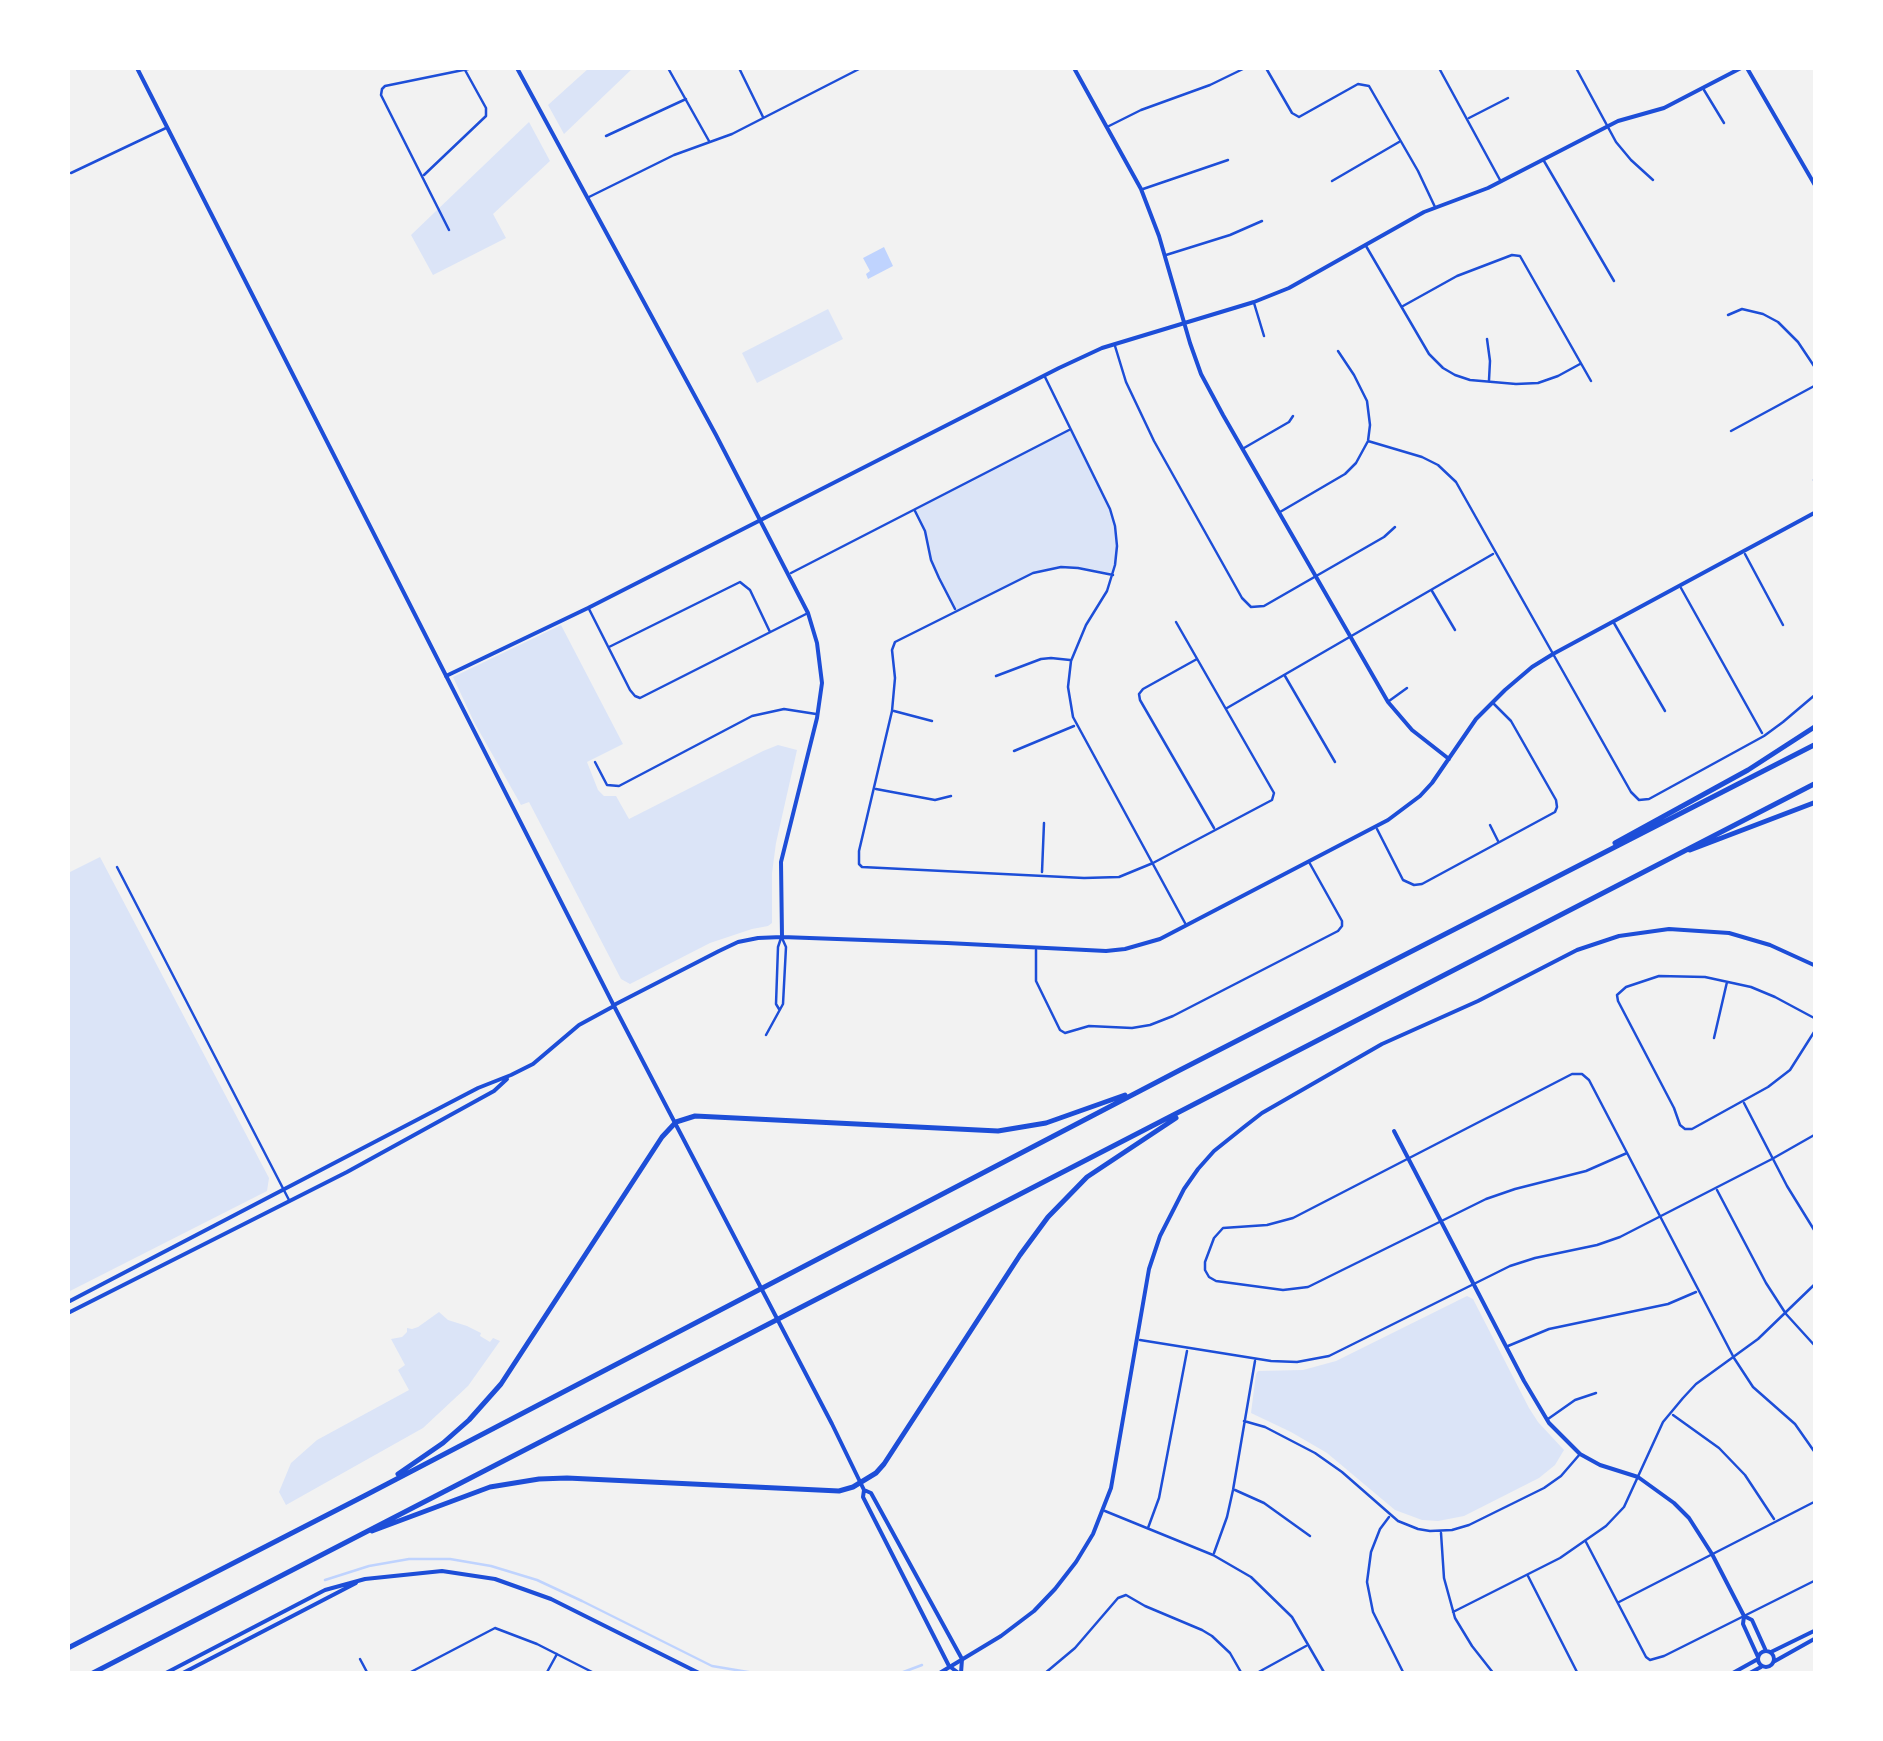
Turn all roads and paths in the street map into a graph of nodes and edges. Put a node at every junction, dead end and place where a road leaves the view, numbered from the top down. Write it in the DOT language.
graph roads {
  1 [pos="136,68"];
  2 [pos="473,68"];
  3 [pos="517,68"];
  4 [pos="668,68"];
  5 [pos="739,68"];
  6 [pos="861,68"];
  7 [pos="1074,68"];
  8 [pos="1245,68"];
  9 [pos="1266,68"];
  10 [pos="1439,68"];
  11 [pos="1576,68"];
  12 [pos="1744,68"];
  13 [pos="465,70"];
  14 [pos="1703,88"];
  15 [pos="1508,98"];
  16 [pos="686,99"];
  17 [pos="764,118"];
  18 [pos="1467,119"];
  19 [pos="1724,123"];
  20 [pos="1607,126"];
  21 [pos="1108,127"];
  22 [pos="168,128"];
  23 [pos="606,136"];
  24 [pos="1400,142"];
  25 [pos="710,143"];
  26 [pos="1228,160"];
  27 [pos="1543,160"];
  28 [pos="71,174"];
  29 [pos="423,176"];
  30 [pos="1653,180"];
  31 [pos="1332,181"];
  32 [pos="1500,182"];
  33 [pos="1816,187"];
  34 [pos="1141,189"];
  35 [pos="589,198"];
  36 [pos="1434,207"];
  37 [pos="1262,221"];
  38 [pos="449,230"];
  39 [pos="1365,244"];
  40 [pos="1164,255"];
  41 [pos="1614,281"];
  42 [pos="1254,302"];
  43 [pos="1402,306"];
  44 [pos="1728,315"];
  45 [pos="1184,323"];
  46 [pos="1264,336"];
  47 [pos="1487,339"];
  48 [pos="1114,344"];
  49 [pos="1338,351"];
  50 [pos="1580,364"];
  51 [pos="1816,368"];
  52 [pos="1044,376"];
  53 [pos="1489,381"];
  54 [pos="1590,381"];
  55 [pos="1816,384"];
  56 [pos="1293,416"];
  57 [pos="1070,430"];
  58 [pos="1730,432"];
  59 [pos="1368,440"];
  60 [pos="1242,448"];
  61 [pos="914,510"];
  62 [pos="1279,512"];
  63 [pos="1816,512"];
  64 [pos="760,520"];
  65 [pos="1395,527"];
  66 [pos="1744,552"];
  67 [pos="1495,553"];
  68 [pos="790,574"];
  69 [pos="1113,575"];
  70 [pos="1315,577"];
  71 [pos="1680,586"];
  72 [pos="1432,590"];
  73 [pos="588,608"];
  74 [pos="956,611"];
  75 [pos="808,613"];
  76 [pos="1176,622"];
  77 [pos="1614,622"];
  78 [pos="1783,625"];
  79 [pos="1455,630"];
  80 [pos="770,633"];
  81 [pos="1350,636"];
  82 [pos="609,647"];
  83 [pos="1553,654"];
  84 [pos="1196,659"];
  85 [pos="1071,660"];
  86 [pos="1284,675"];
  87 [pos="446,676"];
  88 [pos="996,676"];
  89 [pos="1407,688"];
  90 [pos="1816,694"];
  91 [pos="1388,702"];
  92 [pos="1492,702"];
  93 [pos="1226,709"];
  94 [pos="892,711"];
  95 [pos="1665,711"];
  96 [pos="818,714"];
  97 [pos="932,721"];
  98 [pos="1076,726"];
  99 [pos="1816,726"];
  100 [pos="1764,736"];
  101 [pos="1816,744"];
  102 [pos="1014,751"];
  103 [pos="1449,759"];
  104 [pos="594,762"];
  105 [pos="1335,762"];
  106 [pos="1816,783"];
  107 [pos="874,788"];
  108 [pos="952,796"];
  109 [pos="1816,802"];
  110 [pos="1044,823"];
  111 [pos="1490,826"];
  112 [pos="1376,828"];
  113 [pos="1214,830"];
  114 [pos="1499,842"];
  115 [pos="1678,854"];
  116 [pos="1310,862"];
  117 [pos="1153,863"];
  118 [pos="118,867"];
  119 [pos="1042,875"];
  120 [pos="1505,903"];
  121 [pos="1187,926"];
  122 [pos="782,937"];
  123 [pos="1036,948"];
  124 [pos="1816,966"];
  125 [pos="1727,980"];
  126 [pos="614,1006"];
  127 [pos="779,1009"];
  128 [pos="1816,1019"];
  129 [pos="1816,1029"];
  130 [pos="766,1035"];
  131 [pos="1714,1038"];
  132 [pos="1180,1070"];
  133 [pos="511,1075"];
  134 [pos="1203,1100"];
  135 [pos="1743,1101"];
  136 [pos="676,1122"];
  137 [pos="1394,1131"];
  138 [pos="1816,1134"];
  139 [pos="1627,1154"];
  140 [pos="1408,1158"];
  141 [pos="1772,1159"];
  142 [pos="1716,1189"];
  143 [pos="284,1190"];
  144 [pos="289,1202"];
  145 [pos="1660,1217"];
  146 [pos="1440,1220"];
  147 [pos="1816,1233"];
  148 [pos="1816,1283"];
  149 [pos="1474,1284"];
  150 [pos="1698,1291"];
  151 [pos="68,1302"];
  152 [pos="68,1313"];
  153 [pos="1786,1314"];
  154 [pos="1138,1340"];
  155 [pos="1506,1347"];
  156 [pos="1188,1348"];
  157 [pos="1816,1348"];
  158 [pos="1734,1358"];
  159 [pos="1256,1359"];
  160 [pos="1596,1393"];
  161 [pos="1672,1414"];
  162 [pos="1244,1420"];
  163 [pos="1546,1420"];
  164 [pos="1580,1454"];
  165 [pos="1816,1454"];
  166 [pos="1638,1477"];
  167 [pos="863,1486"];
  168 [pos="1234,1490"];
  169 [pos="366,1494"];
  170 [pos="1816,1501"];
  171 [pos="1104,1511"];
  172 [pos="1390,1516"];
  173 [pos="1776,1521"];
  174 [pos="1148,1530"];
  175 [pos="1441,1531"];
  176 [pos="1310,1536"];
  177 [pos="354,1538"];
  178 [pos="1586,1542"];
  179 [pos="1712,1554"];
  180 [pos="1213,1555"];
  181 [pos="1527,1574"];
  182 [pos="365,1580"];
  183 [pos="1816,1580"];
  184 [pos="1618,1602"];
  185 [pos="1453,1612"];
  186 [pos="1744,1616"];
  187 [pos="1816,1630"];
  188 [pos="1816,1638"];
  189 [pos="1309,1645"];
  190 [pos="68,1648"];
  191 [pos="1769,1651"];
  192 [pos="557,1654"];
  193 [pos="1758,1658"];
  194 [pos="360,1659"];
  195 [pos="962,1659"];
  196 [pos="1775,1665"];
  197 [pos="949,1666"];
  198 [pos="1763,1667"];
  199 [pos="91,1674"];
  200 [pos="164,1674"];
  201 [pos="181,1674"];
  202 [pos="368,1674"];
  203 [pos="407,1674"];
  204 [pos="546,1674"];
  205 [pos="596,1674"];
  206 [pos="700,1674"];
  207 [pos="938,1674"];
  208 [pos="961,1674"];
  209 [pos="1044,1674"];
  210 [pos="1242,1674"];
  211 [pos="1255,1674"];
  212 [pos="1325,1674"];
  213 [pos="1404,1674"];
  214 [pos="1494,1674"];
  215 [pos="1578,1674"];
  216 [pos="1730,1674"];
  217 [pos="1748,1674"];
  218 [pos="1769,1674"];
  1 -- 22 [label="street"];
  2 -- 13 [label="street"];
  3 -- 35 [label="street"];
  4 -- 16 [label="street"];
  5 -- 17 [label="street"];
  6 -- 17 [label="street"];
  7 -- 21 [label="street"];
  8 -- 21 [label="street"];
  9 -- 24 [label="street"];
  10 -- 18 [label="street"];
  11 -- 20 [label="street"];
  12 -- 14 [label="street"];
  12 -- 33 [label="street"];
  13 -- 29 [label="street"];
  13 -- 29 [label="street"];
  14 -- 19 [label="street"];
  14 -- 20 [label="street"];
  15 -- 18 [label="street"];
  16 -- 23 [label="street"];
  16 -- 25 [label="street"];
  17 -- 25 [label="street"];
  18 -- 32 [label="street"];
  20 -- 27 [label="street"];
  20 -- 30 [label="street"];
  21 -- 34 [label="street"];
  22 -- 28 [label="street"];
  22 -- 87 [label="street"];
  24 -- 31 [label="street"];
  24 -- 36 [label="street"];
  25 -- 35 [label="street"];
  26 -- 34 [label="street"];
  27 -- 32 [label="street"];
  27 -- 41 [label="street"];
  29 -- 38 [label="street"];
  32 -- 36 [label="street"];
  34 -- 40 [label="street"];
  35 -- 64 [label="street"];
  36 -- 39 [label="street"];
  37 -- 40 [label="street"];
  39 -- 42 [label="street"];
  39 -- 43 [label="street"];
  40 -- 45 [label="street"];
  42 -- 45 [label="street"];
  42 -- 46 [label="street"];
  43 -- 50 [label="street"];
  43 -- 53 [label="street"];
  44 -- 51 [label="street"];
  45 -- 48 [label="street"];
  45 -- 60 [label="street"];
  47 -- 53 [label="street"];
  48 -- 52 [label="street"];
  48 -- 70 [label="street"];
  49 -- 59 [label="street"];
  50 -- 53 [label="street"];
  50 -- 54 [label="street"];
  52 -- 57 [label="street"];
  52 -- 64 [label="street"];
  55 -- 58 [label="street"];
  56 -- 60 [label="street"];
  57 -- 61 [label="street"];
  57 -- 69 [label="street"];
  59 -- 62 [label="street"];
  59 -- 67 [label="street"];
  60 -- 62 [label="street"];
  61 -- 68 [label="street"];
  61 -- 74 [label="street"];
  62 -- 70 [label="street"];
  63 -- 66 [label="street"];
  64 -- 68 [label="street"];
  64 -- 73 [label="street"];
  65 -- 70 [label="street"];
  66 -- 71 [label="street"];
  66 -- 78 [label="street"];
  67 -- 72 [label="street"];
  67 -- 83 [label="street"];
  68 -- 75 [label="street"];
  69 -- 74 [label="street"];
  69 -- 85 [label="street"];
  70 -- 81 [label="street"];
  71 -- 77 [label="street"];
  71 -- 100 [label="street"];
  72 -- 79 [label="street"];
  72 -- 81 [label="street"];
  73 -- 82 [label="street"];
  73 -- 87 [label="street"];
  74 -- 94 [label="street"];
  75 -- 80 [label="street"];
  75 -- 96 [label="street"];
  76 -- 84 [label="street"];
  77 -- 83 [label="street"];
  77 -- 95 [label="street"];
  80 -- 82 [label="street"];
  80 -- 82 [label="street"];
  81 -- 86 [label="street"];
  81 -- 91 [label="street"];
  83 -- 92 [label="street"];
  83 -- 100 [label="street"];
  84 -- 93 [label="street"];
  84 -- 113 [label="street"];
  85 -- 88 [label="street"];
  85 -- 98 [label="street"];
  86 -- 93 [label="street"];
  86 -- 105 [label="street"];
  87 -- 126 [label="street"];
  89 -- 91 [label="street"];
  90 -- 100 [label="street"];
  91 -- 103 [label="street"];
  92 -- 103 [label="street"];
  92 -- 114 [label="street"];
  93 -- 113 [label="street"];
  94 -- 97 [label="street"];
  94 -- 107 [label="street"];
  96 -- 104 [label="street"];
  96 -- 122 [label="street"];
  98 -- 102 [label="street"];
  98 -- 117 [label="street"];
  99 -- 120 [label="highway"];
  101 -- 120 [label="highway"];
  103 -- 112 [label="street"];
  106 -- 115 [label="highway"];
  107 -- 108 [label="street"];
  107 -- 119 [label="street"];
  109 -- 115 [label="highway"];
  110 -- 119 [label="street"];
  111 -- 114 [label="street"];
  112 -- 114 [label="street"];
  112 -- 116 [label="street"];
  113 -- 117 [label="street"];
  115 -- 134 [label="highway"];
  116 -- 121 [label="street"];
  116 -- 123 [label="street"];
  117 -- 119 [label="street"];
  117 -- 121 [label="street"];
  118 -- 143 [label="street"];
  120 -- 132 [label="highway"];
  121 -- 123 [label="street"];
  122 -- 123 [label="street"];
  122 -- 126 [label="street"];
  122 -- 127 [label="street"];
  122 -- 127 [label="street"];
  124 -- 154 [label="street"];
  125 -- 128 [label="street"];
  125 -- 131 [label="street"];
  125 -- 135 [label="street"];
  126 -- 133 [label="street"];
  126 -- 136 [label="street"];
  127 -- 130 [label="street"];
  129 -- 135 [label="street"];
  132 -- 136 [label="highway"];
  132 -- 169 [label="highway"];
  133 -- 143 [label="street"];
  133 -- 144 [label="street"];
  134 -- 167 [label="highway"];
  134 -- 177 [label="highway"];
  135 -- 141 [label="street"];
  136 -- 167 [label="street"];
  136 -- 169 [label="highway"];
  137 -- 140 [label="street"];
  138 -- 141 [label="street"];
  139 -- 140 [label="street"];
  139 -- 145 [label="street"];
  139 -- 146 [label="street"];
  140 -- 146 [label="street"];
  140 -- 146 [label="street"];
  141 -- 142 [label="street"];
  141 -- 147 [label="street"];
  142 -- 145 [label="street"];
  142 -- 153 [label="street"];
  143 -- 144 [label="street"];
  143 -- 151 [label="street"];
  144 -- 152 [label="street"];
  145 -- 149 [label="street"];
  145 -- 150 [label="street"];
  146 -- 149 [label="street"];
  148 -- 153 [label="street"];
  149 -- 155 [label="street"];
  149 -- 159 [label="street"];
  150 -- 155 [label="street"];
  150 -- 158 [label="street"];
  153 -- 157 [label="street"];
  153 -- 158 [label="street"];
  154 -- 156 [label="street"];
  154 -- 171 [label="street"];
  155 -- 163 [label="street"];
  156 -- 159 [label="street"];
  156 -- 174 [label="street"];
  158 -- 161 [label="street"];
  158 -- 165 [label="street"];
  159 -- 162 [label="street"];
  160 -- 163 [label="street"];
  161 -- 166 [label="street"];
  161 -- 173 [label="street"];
  162 -- 168 [label="street"];
  162 -- 172 [label="street"];
  163 -- 164 [label="street"];
  164 -- 166 [label="street"];
  164 -- 175 [label="street"];
  166 -- 178 [label="street"];
  166 -- 179 [label="street"];
  167 -- 177 [label="highway"];
  167 -- 195 [label="street"];
  167 -- 197 [label="street"];
  168 -- 176 [label="street"];
  168 -- 180 [label="street"];
  169 -- 190 [label="highway"];
  170 -- 173 [label="street"];
  171 -- 174 [label="street"];
  171 -- 195 [label="street"];
  172 -- 175 [label="street"];
  172 -- 213 [label="street"];
  173 -- 179 [label="street"];
  174 -- 180 [label="street"];
  175 -- 185 [label="street"];
  177 -- 199 [label="highway"];
  178 -- 181 [label="street"];
  178 -- 184 [label="street"];
  179 -- 184 [label="street"];
  179 -- 186 [label="street"];
  180 -- 189 [label="street"];
  181 -- 185 [label="street"];
  181 -- 215 [label="street"];
  182 -- 200 [label="street"];
  182 -- 201 [label="street"];
  182 -- 206 [label="street"];
  183 -- 186 [label="street"];
  184 -- 186 [label="street"];
  185 -- 214 [label="street"];
  186 -- 191 [label="street"];
  186 -- 193 [label="street"];
  187 -- 191 [label="street"];
  188 -- 196 [label="street"];
  189 -- 211 [label="street"];
  189 -- 212 [label="street"];
  191 -- 193 [label="street"];
  191 -- 196 [label="street"];
  192 -- 203 [label="street"];
  192 -- 204 [label="street"];
  192 -- 205 [label="street"];
  193 -- 198 [label="street"];
  193 -- 216 [label="street"];
  194 -- 202 [label="street"];
  195 -- 197 [label="street"];
  195 -- 208 [label="street"];
  196 -- 198 [label="street"];
  197 -- 207 [label="street"];
  197 -- 208 [label="street"];
  198 -- 217 [label="street"];
  198 -- 218 [label="street"];
  209 -- 210 [label="street"];
}
